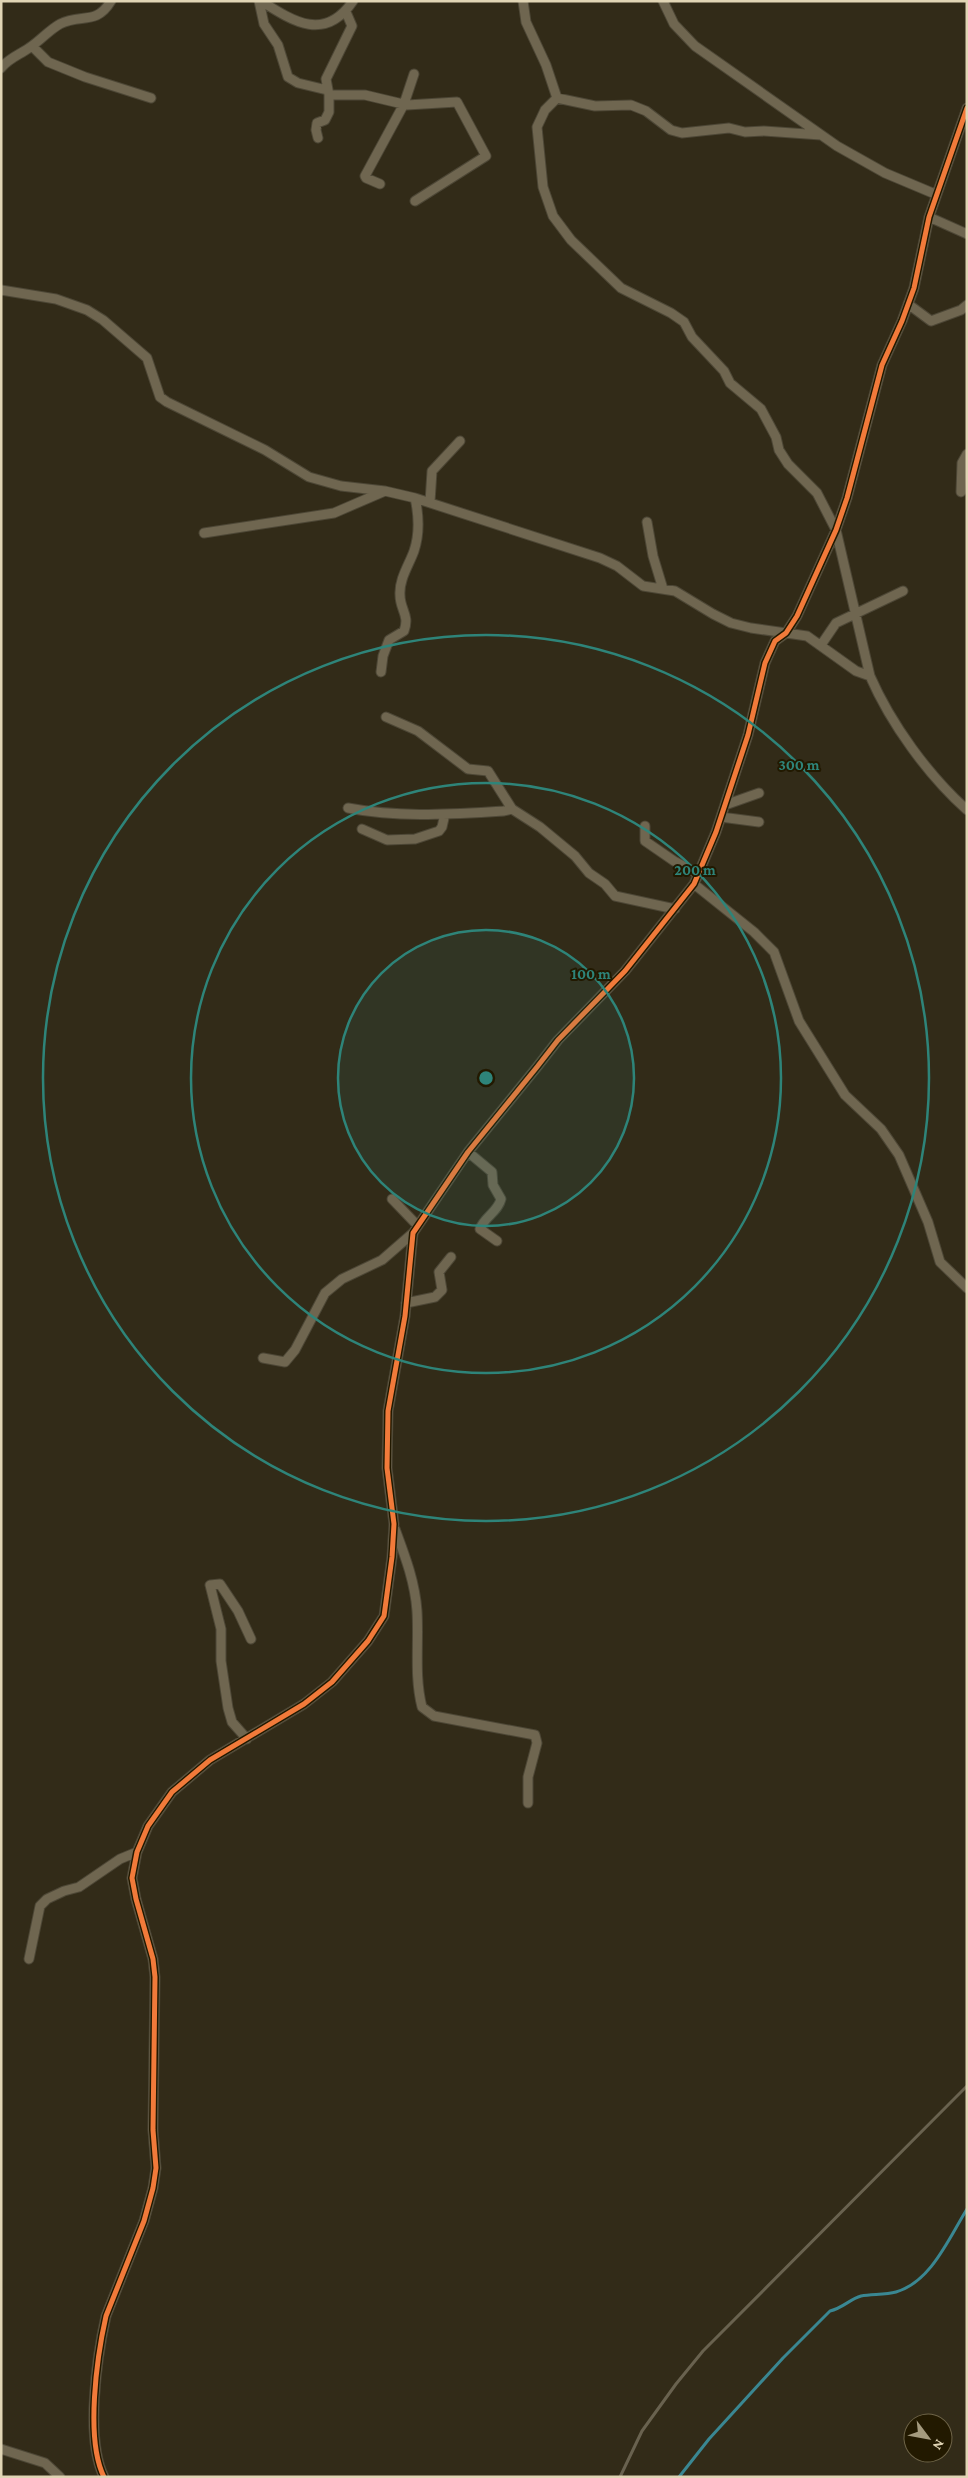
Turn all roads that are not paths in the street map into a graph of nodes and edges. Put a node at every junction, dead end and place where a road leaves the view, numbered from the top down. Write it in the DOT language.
graph roads {
  1 [pos="111,1"];
  2 [pos="260,1"];
  3 [pos="353,1"];
  4 [pos="524,1"];
  5 [pos="663,1"];
  6 [pos="346,12"];
  7 [pos="32,46"];
  8 [pos="1,68"];
  9 [pos="414,74"];
  10 [pos="328,92"];
  11 [pos="151,98"];
  12 [pos="557,98"];
  13 [pos="404,104"];
  14 [pos="967,108"];
  15 [pos="821,135"];
  16 [pos="318,138"];
  17 [pos="380,184"];
  18 [pos="935,194"];
  19 [pos="415,201"];
  20 [pos="929,217"];
  21 [pos="967,234"];
  22 [pos="1,290"];
  23 [pos="908,304"];
  24 [pos="965,310"];
  25 [pos="460,441"];
  26 [pos="967,454"];
  27 [pos="385,491"];
  28 [pos="961,492"];
  29 [pos="415,498"];
  30 [pos="430,502"];
  31 [pos="647,522"];
  32 [pos="836,530"];
  33 [pos="204,533"];
  34 [pos="664,588"];
  35 [pos="903,591"];
  36 [pos="855,612"];
  37 [pos="786,633"];
  38 [pos="821,645"];
  39 [pos="381,672"];
  40 [pos="870,676"];
  41 [pos="386,717"];
  42 [pos="760,793"];
  43 [pos="725,805"];
  44 [pos="348,808"];
  45 [pos="512,809"];
  46 [pos="967,810"];
  47 [pos="445,814"];
  48 [pos="721,816"];
  49 [pos="759,822"];
  50 [pos="645,826"];
  51 [pos="362,829"];
  52 [pos="698,874"];
  53 [pos="694,884"];
  54 [pos="675,909"];
  55 [pos="468,1152"];
  56 [pos="392,1200"];
  57 [pos="415,1229"];
  58 [pos="497,1240"];
  59 [pos="451,1257"];
  60 [pos="967,1288"];
  61 [pos="406,1303"];
  62 [pos="263,1358"];
  63 [pos="394,1524"];
  64 [pos="251,1639"];
  65 [pos="247,1739"];
  66 [pos="528,1803"];
  67 [pos="137,1852"];
  68 [pos="29,1959"];
  69 [pos="1,2449"];
  70 [pos="60,2477"];
  71 [pos="104,2477"];
  1 -- 7 [label="street"];
  2 -- 6 [label="street"];
  2 -- 10 [label="street"];
  3 -- 6 [label="street"];
  4 -- 12 [label="street"];
  5 -- 15 [label="street"];
  6 -- 10 [label="street"];
  7 -- 8 [label="street"];
  7 -- 11 [label="street"];
  9 -- 13 [label="street"];
  10 -- 13 [label="street"];
  10 -- 16 [label="street"];
  12 -- 15 [label="street"];
  12 -- 32 [label="street"];
  13 -- 17 [label="street"];
  13 -- 19 [label="street"];
  14 -- 18 [label="street"];
  15 -- 18 [label="street"];
  18 -- 20 [label="street"];
  20 -- 21 [label="street"];
  20 -- 23 [label="street"];
  22 -- 27 [label="street"];
  23 -- 24 [label="street"];
  23 -- 32 [label="street"];
  25 -- 30 [label="street"];
  26 -- 28 [label="street"];
  27 -- 29 [label="street"];
  27 -- 33 [label="street"];
  29 -- 30 [label="street"];
  29 -- 39 [label="street"];
  30 -- 34 [label="street"];
  31 -- 34 [label="street"];
  32 -- 36 [label="street"];
  32 -- 37 [label="street"];
  34 -- 37 [label="street"];
  35 -- 36 [label="street"];
  36 -- 38 [label="street"];
  36 -- 40 [label="street"];
  37 -- 38 [label="street"];
  37 -- 43 [label="street"];
  38 -- 40 [label="street"];
  40 -- 46 [label="street"];
  41 -- 45 [label="street"];
  42 -- 43 [label="street"];
  43 -- 48 [label="street"];
  44 -- 47 [label="street"];
  45 -- 47 [label="street"];
  45 -- 54 [label="street"];
  47 -- 51 [label="street"];
  48 -- 49 [label="street"];
  48 -- 52 [label="street"];
  50 -- 52 [label="street"];
  52 -- 53 [label="street"];
  53 -- 54 [label="street"];
  53 -- 60 [label="street"];
  54 -- 55 [label="street"];
  55 -- 57 [label="street"];
  55 -- 58 [label="street"];
  56 -- 57 [label="street"];
  57 -- 61 [label="street"];
  57 -- 62 [label="street"];
  59 -- 61 [label="street"];
  61 -- 63 [label="street"];
  63 -- 65 [label="street"];
  63 -- 66 [label="street"];
  64 -- 65 [label="street"];
  65 -- 67 [label="street"];
  67 -- 68 [label="street"];
  67 -- 71 [label="street"];
  69 -- 70 [label="street"];
}
